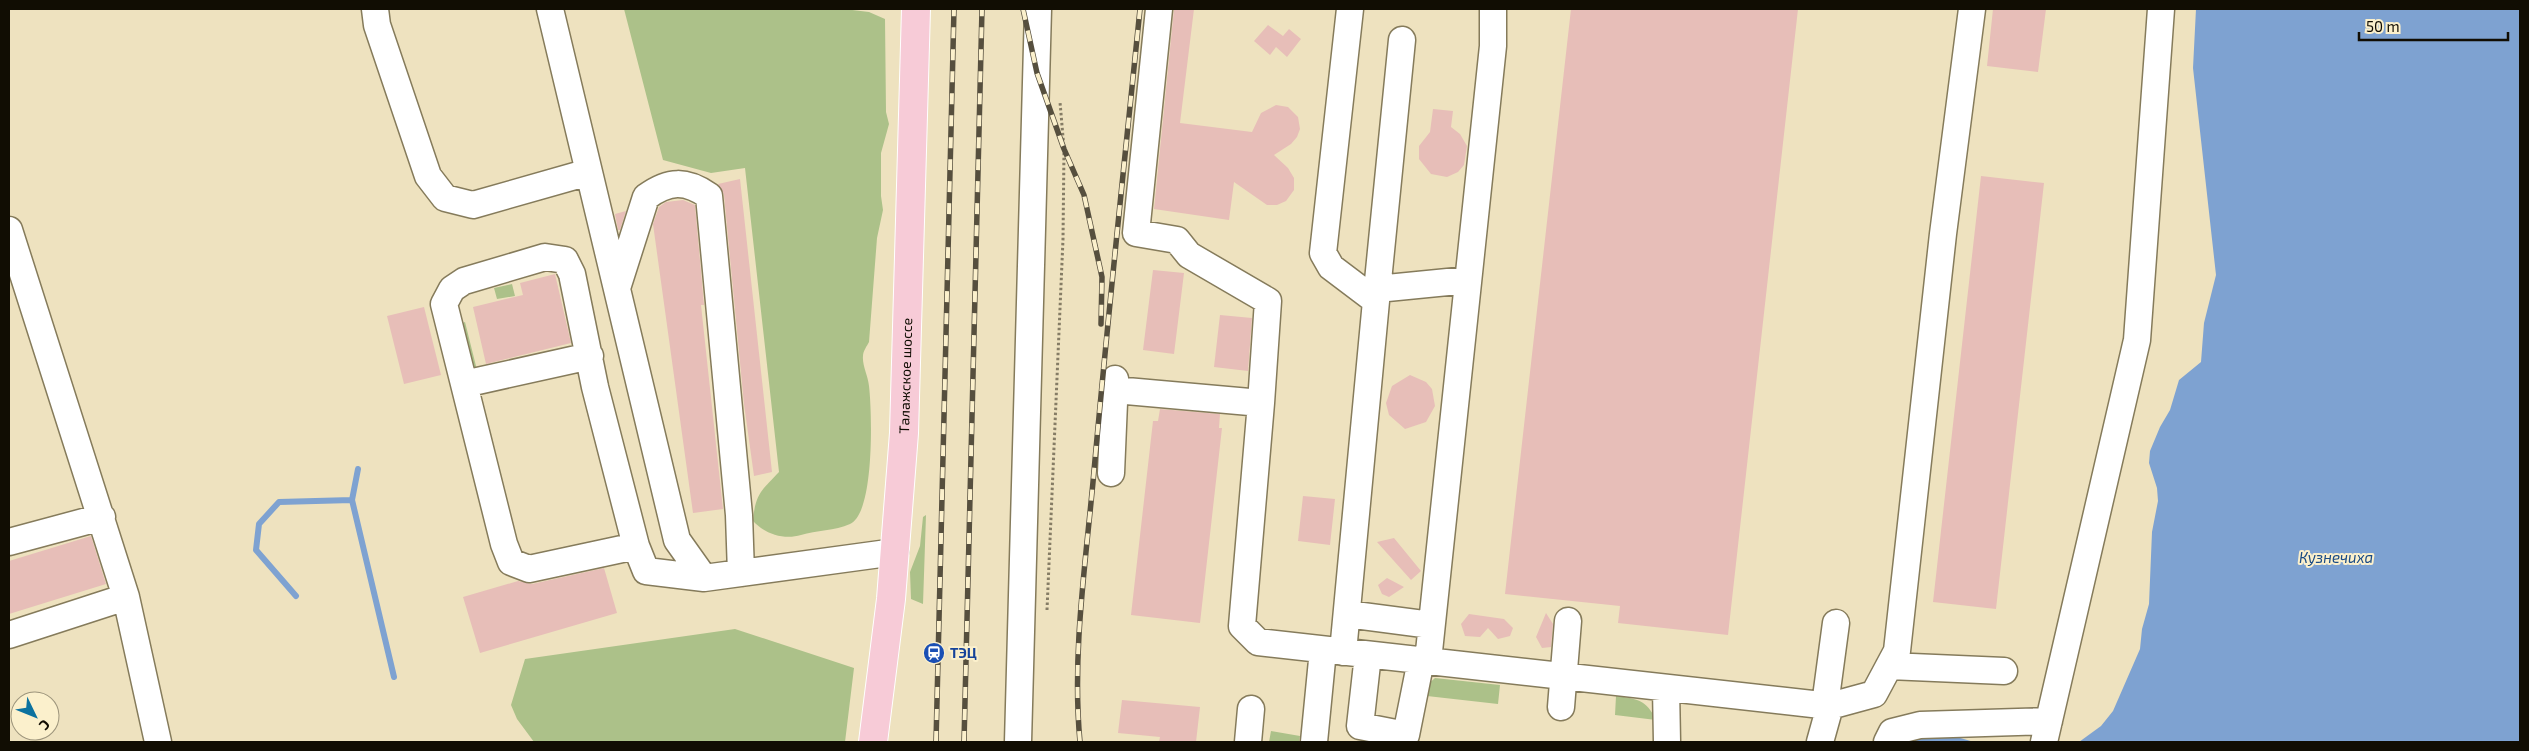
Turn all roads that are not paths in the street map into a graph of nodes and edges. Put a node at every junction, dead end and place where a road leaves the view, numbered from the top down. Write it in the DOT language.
graph roads {
  1 [pos="375,9"];
  2 [pos="550,9"];
  3 [pos="914,9"];
  4 [pos="1038,9"];
  5 [pos="1159,9"];
  6 [pos="1350,9"];
  7 [pos="1493,9"];
  8 [pos="1972,9"];
  9 [pos="2161,9"];
  10 [pos="1402,40"];
  11 [pos="589,172"];
  12 [pos="9,230"];
  13 [pos="1468,280"];
  14 [pos="618,285"];
  15 [pos="1376,295"];
  16 [pos="590,356"];
  17 [pos="464,384"];
  18 [pos="1262,403"];
  19 [pos="1111,473"];
  20 [pos="102,516"];
  21 [pos="9,542"];
  22 [pos="636,546"];
  23 [pos="895,552"];
  24 [pos="741,573"];
  25 [pos="704,578"];
  26 [pos="126,597"];
  27 [pos="1346,614"];
  28 [pos="1568,621"];
  29 [pos="1836,624"];
  30 [pos="1431,625"];
  31 [pos="9,635"];
  32 [pos="1333,651"];
  33 [pos="1368,655"];
  34 [pos="1424,661"];
  35 [pos="1889,666"];
  36 [pos="2004,671"];
  37 [pos="1562,676"];
  38 [pos="1666,688"];
  39 [pos="1828,706"];
  40 [pos="1560,707"];
  41 [pos="1251,709"];
  42 [pos="2046,732"];
  43 [pos="158,742"];
  44 [pos="873,742"];
  45 [pos="1018,742"];
  46 [pos="1248,742"];
  47 [pos="1314,742"];
  48 [pos="1667,742"];
  49 [pos="1820,742"];
  50 [pos="1887,742"];
  1 -- 11 [label="street"];
  2 -- 11 [label="street"];
  3 -- 23 [label="main road, Талажское шоссе"];
  4 -- 45 [label="street"];
  5 -- 18 [label="street"];
  6 -- 15 [label="street"];
  7 -- 13 [label="street"];
  8 -- 35 [label="street"];
  9 -- 42 [label="street"];
  10 -- 15 [label="street"];
  11 -- 14 [label="street"];
  12 -- 20 [label="street"];
  13 -- 15 [label="street"];
  13 -- 30 [label="street"];
  14 -- 24 [label="street"];
  14 -- 25 [label="street"];
  15 -- 27 [label="street"];
  16 -- 17 [label="street"];
  16 -- 17 [label="street"];
  16 -- 22 [label="street"];
  17 -- 22 [label="street"];
  18 -- 19 [label="street"];
  18 -- 32 [label="street"];
  20 -- 21 [label="street"];
  20 -- 26 [label="street"];
  22 -- 25 [label="street"];
  23 -- 24 [label="street"];
  23 -- 44 [label="main road, Талажское шоссе"];
  24 -- 25 [label="street"];
  26 -- 31 [label="street"];
  26 -- 43 [label="street"];
  27 -- 30 [label="street"];
  27 -- 32 [label="street"];
  28 -- 37 [label="street"];
  29 -- 39 [label="street"];
  30 -- 34 [label="street"];
  32 -- 33 [label="street"];
  32 -- 47 [label="street"];
  33 -- 34 [label="street"];
  33 -- 34 [label="street"];
  34 -- 37 [label="street"];
  35 -- 36 [label="street"];
  35 -- 39 [label="street"];
  37 -- 38 [label="street"];
  37 -- 40 [label="street"];
  38 -- 39 [label="street"];
  38 -- 48 [label="street"];
  39 -- 49 [label="street"];
  41 -- 46 [label="street"];
  42 -- 50 [label="street"];
}
